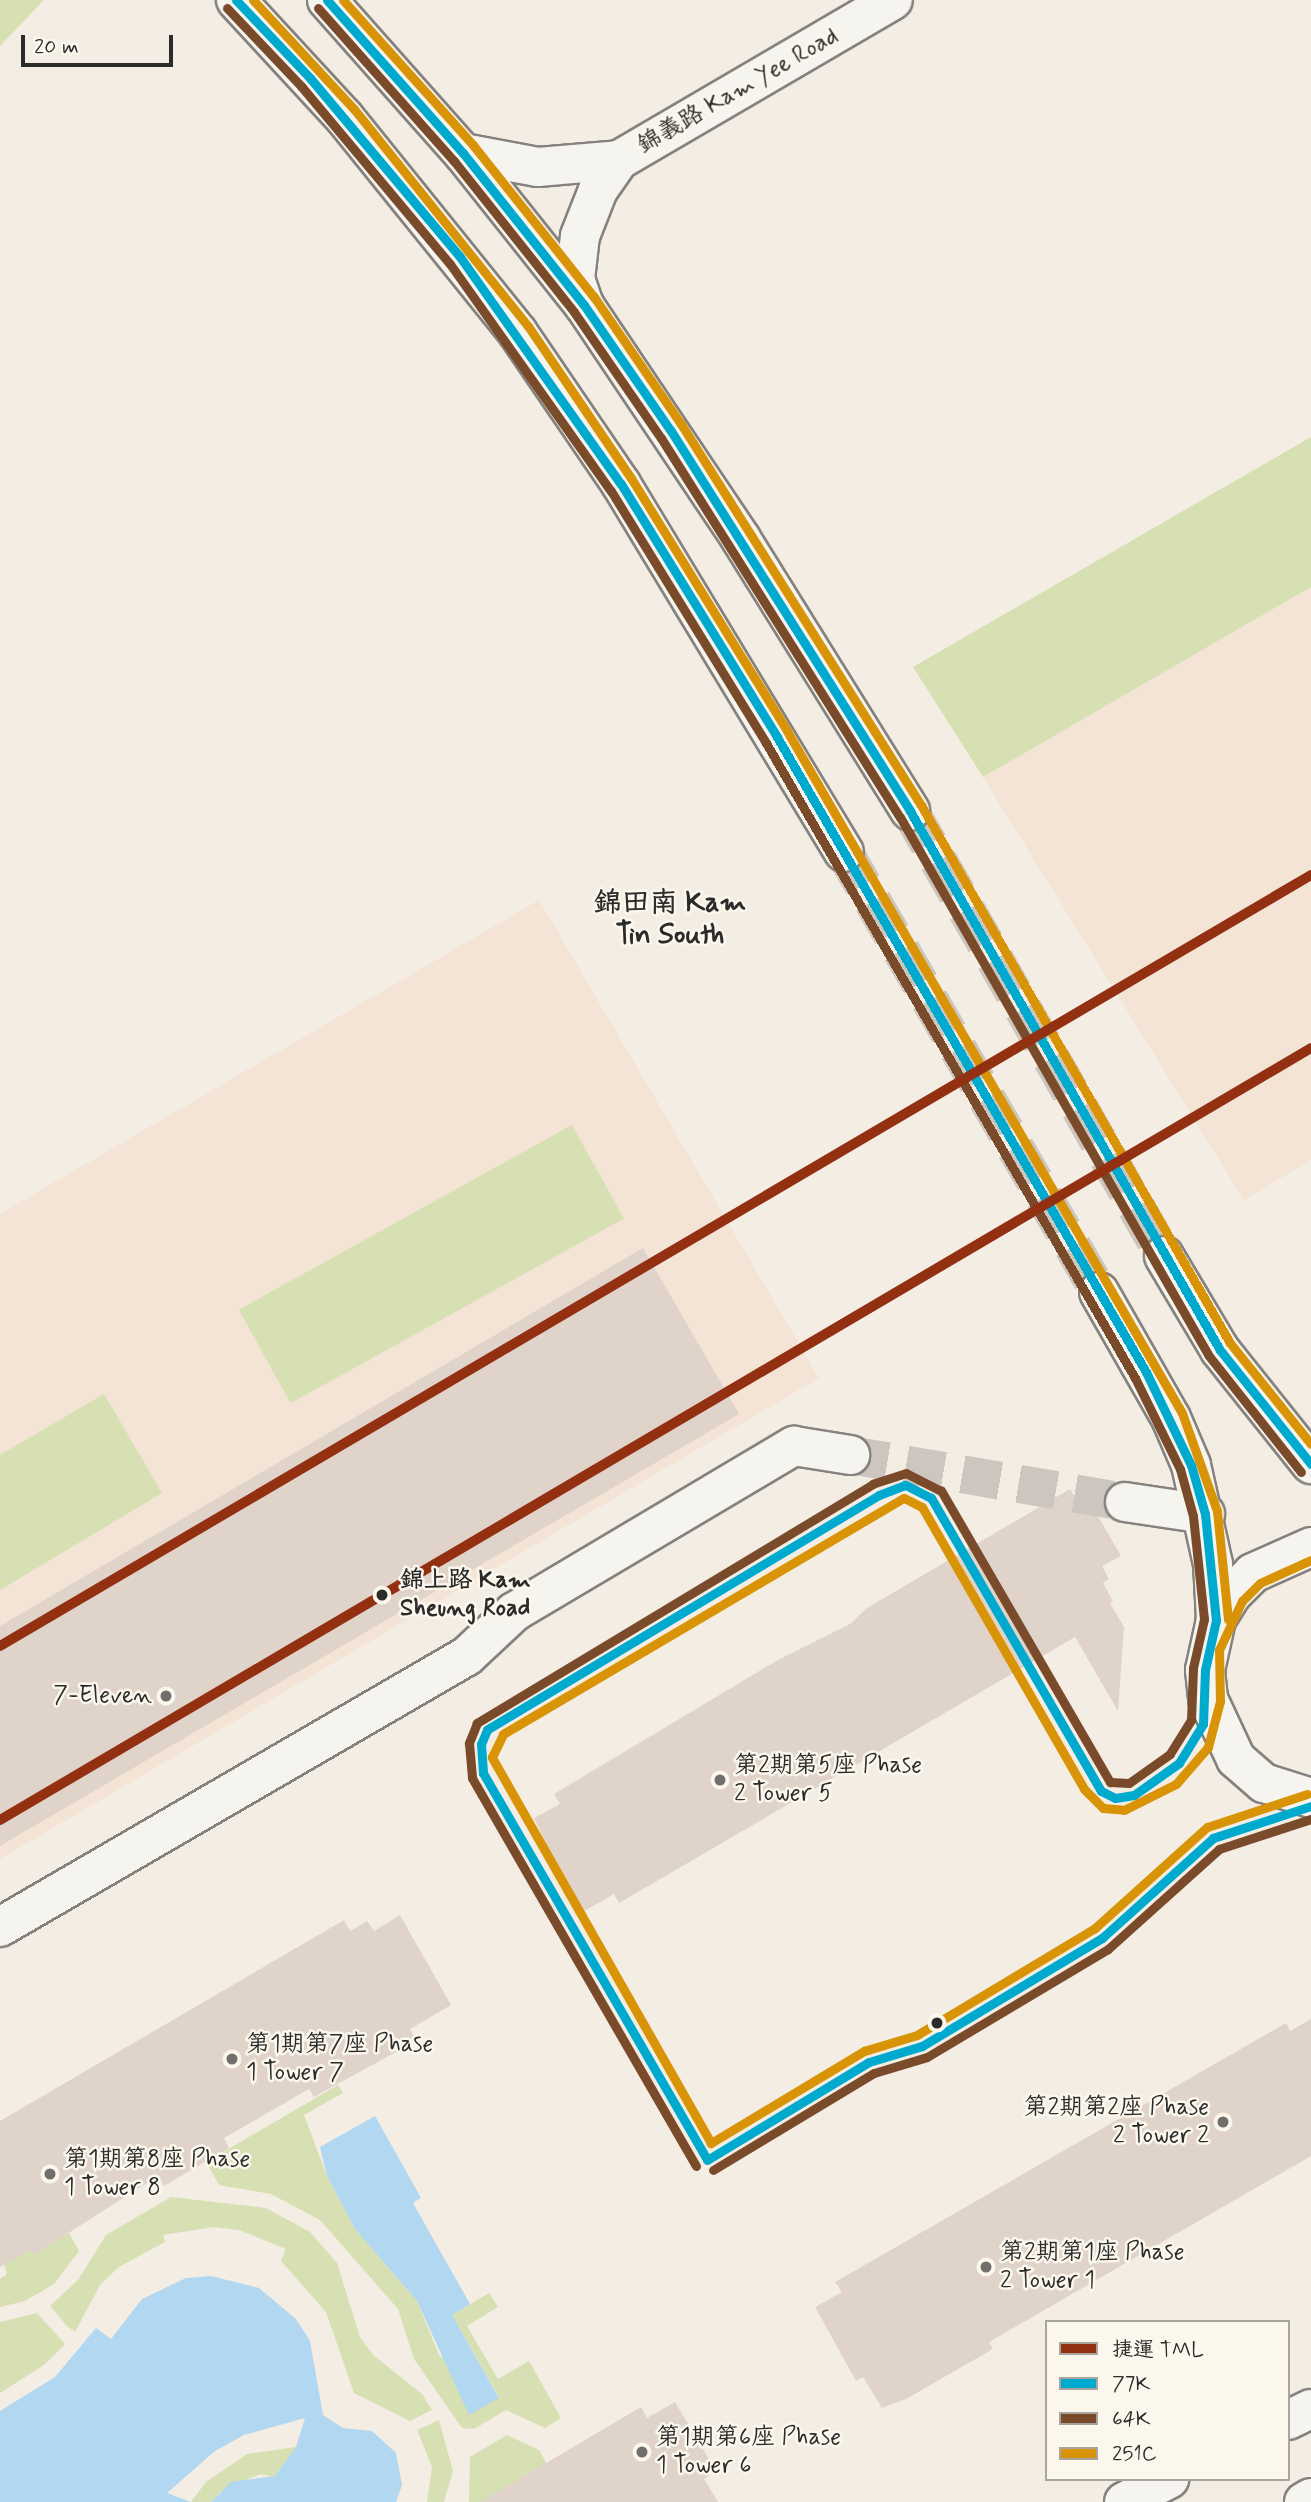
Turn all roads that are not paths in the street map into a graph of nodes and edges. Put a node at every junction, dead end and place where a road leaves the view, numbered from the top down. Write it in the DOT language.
graph roads {
  1 [pos="236,0"];
  2 [pos="327,0"];
  3 [pos="893,0"];
  4 [pos="463,153"];
  5 [pos="619,160"];
  6 [pos="584,305"];
  7 [pos="910,811"];
  8 [pos="844,852"];
  9 [pos="1164,1256"];
  10 [pos="1099,1292"];
  11 [pos="850,1455"];
  12 [pos="1311,1464"];
  13 [pos="1125,1502"];
  14 [pos="1205,1514"];
  15 [pos="1311,1547"];
  16 [pos="1216,1620"];
  17 [pos="1311,1798"];
  18 [pos="0,1927"];
  19 [pos="1311,2409"];
  20 [pos="1290,2419"];
  21 [pos="1165,2481"];
  22 [pos="1311,2498"];
  23 [pos="1124,2502"];
  24 [pos="1304,2502"];
  1 -- 8 [label="street"];
  2 -- 4 [label="street"];
  3 -- 5 [label="street, 錦義路 Kam Yee Road"];
  4 -- 5 [label="street, 錦義路 Kam Yee Road"];
  4 -- 6 [label="street"];
  5 -- 6 [label="street, 錦義路 Kam Yee Road"];
  6 -- 7 [label="street"];
  9 -- 12 [label="street"];
  10 -- 14 [label="street"];
  11 -- 18 [label="street"];
  13 -- 14 [label="street"];
  14 -- 16 [label="street"];
  15 -- 16 [label="street"];
  16 -- 17 [label="street"];
  19 -- 20 [label="street"];
  21 -- 23 [label="street"];
  22 -- 24 [label="street"];
}
